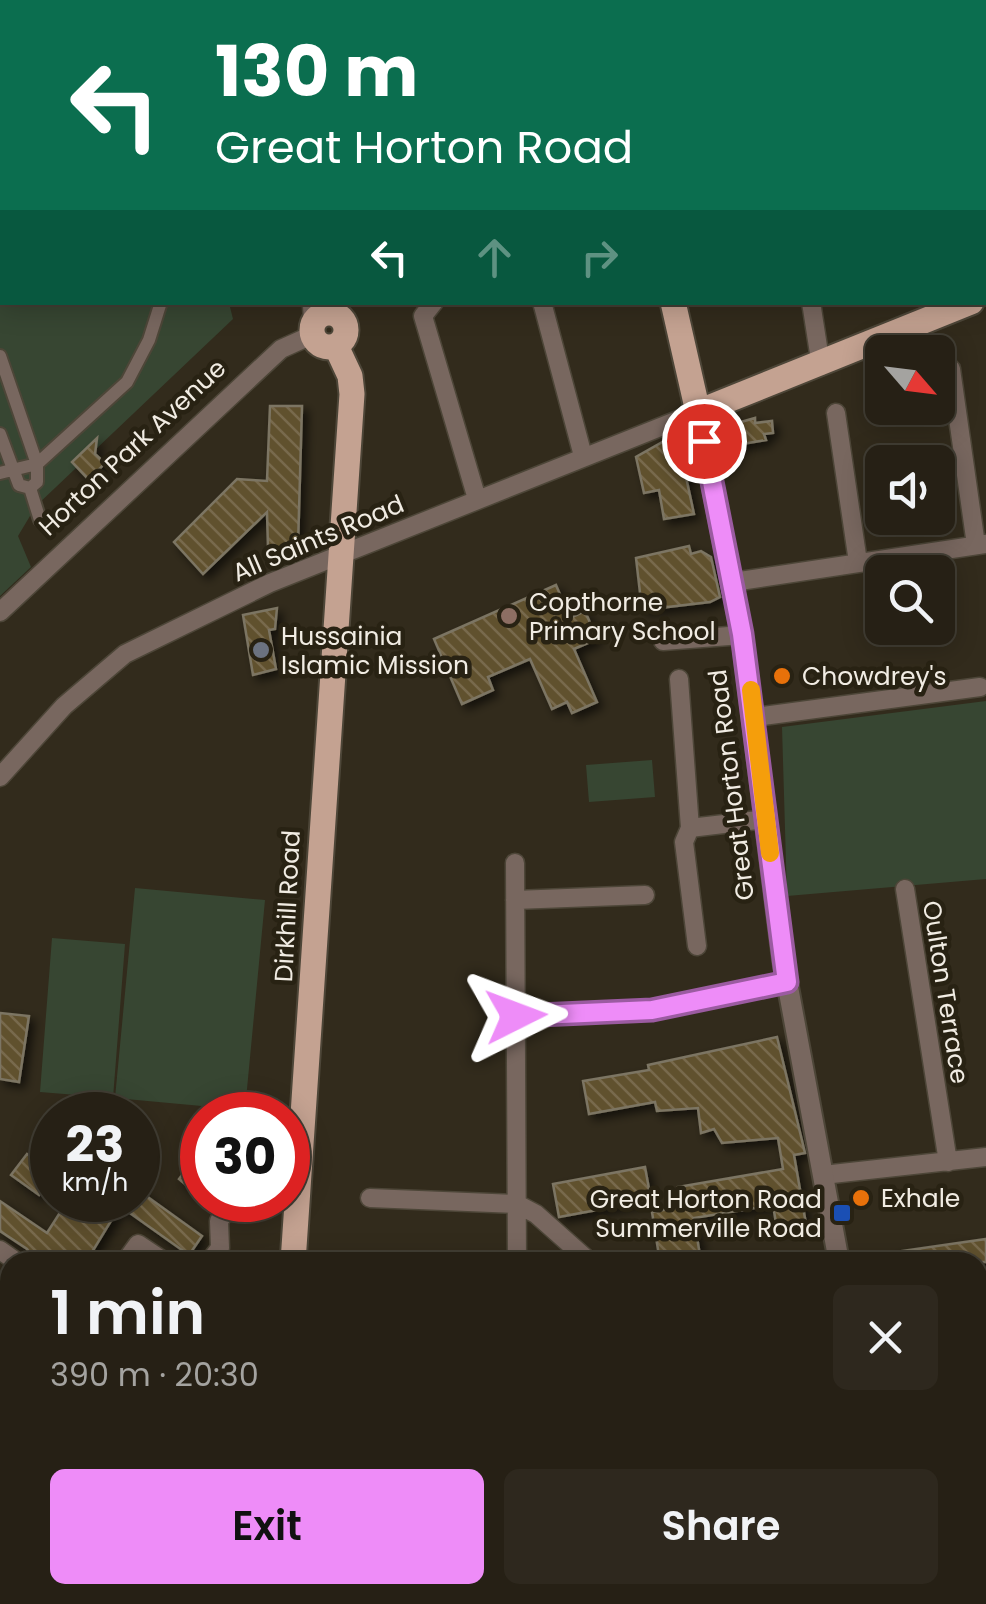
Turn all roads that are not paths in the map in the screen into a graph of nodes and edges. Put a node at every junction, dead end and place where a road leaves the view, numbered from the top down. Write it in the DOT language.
graph roads {
  1 [pos="160,305"];
  2 [pos="543,305"];
  3 [pos="674,305"];
  4 [pos="811,305"];
  5 [pos="964,305"];
  6 [pos="429,309"];
  7 [pos="328,317"];
  8 [pos="0,356"];
  9 [pos="821,366"];
  10 [pos="955,392"];
  11 [pos="7,400"];
  12 [pos="698,412"];
  13 [pos="836,413"];
  14 [pos="0,434"];
  15 [pos="584,456"];
  16 [pos="37,464"];
  17 [pos="6,471"];
  18 [pos="30,488"];
  19 [pos="476,498"];
  20 [pos="40,520"];
  21 [pos="981,544"];
  22 [pos="344,554"];
  23 [pos="858,562"];
  24 [pos="733,582"];
  25 [pos="0,612"];
  26 [pos="742,634"];
  27 [pos="664,640"];
  28 [pos="679,679"];
  29 [pos="980,687"];
  30 [pos="755,717"];
  31 [pos="0,777"];
  32 [pos="766,819"];
  33 [pos="690,828"];
  34 [pos="515,863"];
  35 [pos="905,889"];
  36 [pos="645,894"];
  37 [pos="516,900"];
  38 [pos="696,946"];
  39 [pos="787,982"];
  40 [pos="516,1016"];
  41 [pos="986,1156"];
  42 [pos="948,1162"];
  43 [pos="823,1175"];
  44 [pos="370,1198"];
  45 [pos="516,1204"];
  46 [pos="219,1222"];
  47 [pos="217,1252"];
  48 [pos="294,1252"];
  49 [pos="518,1252"];
  50 [pos="579,1252"];
  51 [pos="837,1252"];
  1 -- 16 [label="street"];
  2 -- 15 [label="street"];
  3 -- 12 [label="main road, Great Horton Road"];
  4 -- 9 [label="street"];
  5 -- 9 [label="main road"];
  6 -- 19 [label="street"];
  7 -- 22 [label="main road, Dirkhill Road"];
  7 -- 25 [label="street, Horton Park Avenue"];
  8 -- 11 [label="street"];
  9 -- 12 [label="main road"];
  10 -- 21 [label="street"];
  11 -- 16 [label="street"];
  12 -- 15 [label="street, All Saints Road"];
  12 -- 24 [label="street, Great Horton Road"];
  13 -- 23 [label="street"];
  14 -- 17 [label="street"];
  15 -- 19 [label="street, All Saints Road"];
  16 -- 17 [label="street"];
  16 -- 18 [label="street"];
  17 -- 18 [label="street"];
  18 -- 20 [label="street"];
  19 -- 22 [label="street, All Saints Road"];
  21 -- 23 [label="street"];
  22 -- 31 [label="street, All Saints Road"];
  22 -- 48 [label="main road, Dirkhill Road"];
  23 -- 24 [label="street"];
  24 -- 26 [label="street, Great Horton Road"];
  26 -- 27 [label="street"];
  26 -- 30 [label="street, Great Horton Road"];
  28 -- 33 [label="street"];
  29 -- 30 [label="street"];
  30 -- 32 [label="street, Great Horton Road"];
  32 -- 33 [label="street"];
  32 -- 39 [label="street, Great Horton Road"];
  33 -- 38 [label="street"];
  34 -- 37 [label="street"];
  35 -- 42 [label="street, Oulton Terrace"];
  36 -- 37 [label="street"];
  37 -- 40 [label="street"];
  39 -- 40 [label="street"];
  39 -- 43 [label="street, Great Horton Road"];
  40 -- 45 [label="street"];
  41 -- 42 [label="street"];
  42 -- 43 [label="street"];
  43 -- 51 [label="street, Great Horton Road"];
  44 -- 45 [label="street"];
  45 -- 49 [label="street"];
  45 -- 50 [label="street"];
  46 -- 47 [label="street"];
}
